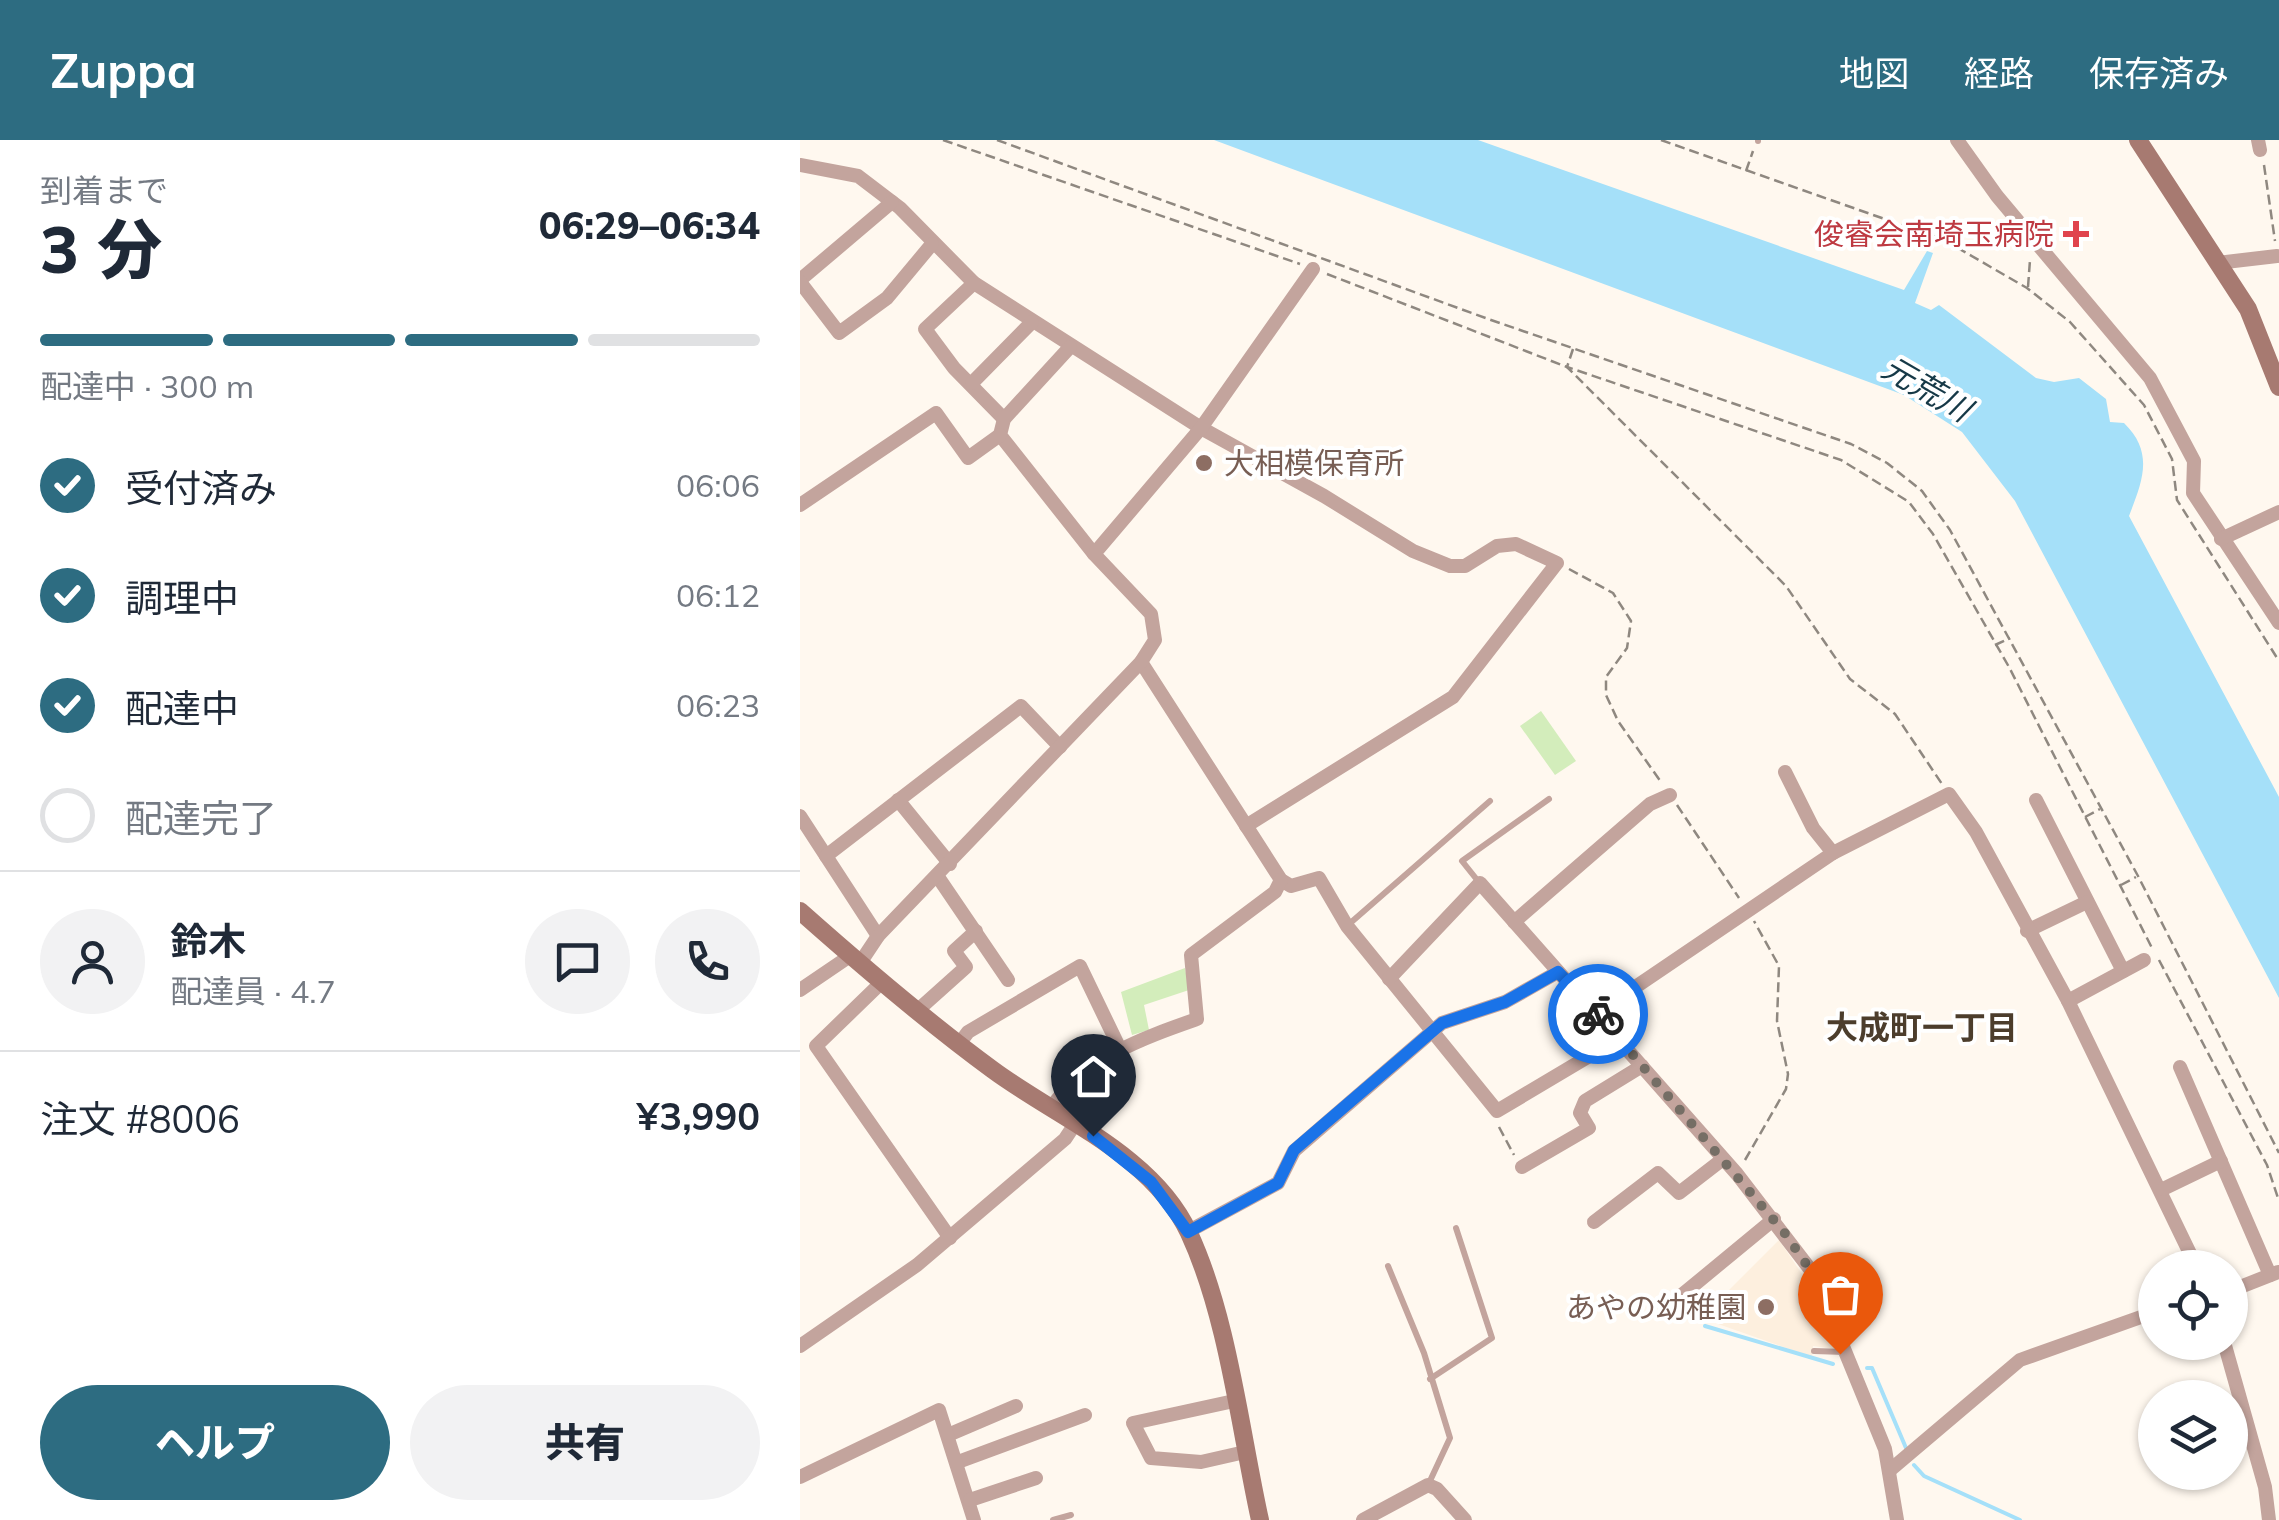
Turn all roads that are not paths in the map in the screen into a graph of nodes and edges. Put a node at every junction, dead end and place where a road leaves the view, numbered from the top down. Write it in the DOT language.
graph roads {
  1 [pos="1958,140"];
  2 [pos="2138,140"];
  3 [pos="800,166"];
  4 [pos="892,202"];
  5 [pos="932,244"];
  6 [pos="2277,256"];
  7 [pos="2218,262"];
  8 [pos="1314,269"];
  9 [pos="800,281"];
  10 [pos="974,283"];
  11 [pos="1032,322"];
  12 [pos="1070,347"];
  13 [pos="972,383"];
  14 [pos="2279,386"];
  15 [pos="1004,419"];
  16 [pos="1201,428"];
  17 [pos="1000,435"];
  18 [pos="800,505"];
  19 [pos="2279,512"];
  20 [pos="2221,539"];
  21 [pos="1094,554"];
  22 [pos="2279,623"];
  23 [pos="1141,662"];
  24 [pos="1060,746"];
  25 [pos="1785,772"];
  26 [pos="1670,795"];
  27 [pos="1549,799"];
  28 [pos="898,800"];
  29 [pos="2036,800"];
  30 [pos="1490,801"];
  31 [pos="800,816"];
  32 [pos="1246,826"];
  33 [pos="1833,853"];
  34 [pos="826,856"];
  35 [pos="950,864"];
  36 [pos="938,876"];
  37 [pos="1281,880"];
  38 [pos="1480,883"];
  39 [pos="2088,902"];
  40 [pos="800,910"];
  41 [pos="1514,922"];
  42 [pos="1347,926"];
  43 [pos="2028,931"];
  44 [pos="976,932"];
  45 [pos="878,936"];
  46 [pos="855,960"];
  47 [pos="2144,960"];
  48 [pos="1558,972"];
  49 [pos="2124,972"];
  50 [pos="1389,979"];
  51 [pos="1008,980"];
  52 [pos="883,981"];
  53 [pos="800,990"];
  54 [pos="2068,1001"];
  55 [pos="918,1010"];
  56 [pos="1597,1013"];
  57 [pos="1433,1031"];
  58 [pos="1618,1039"];
  59 [pos="959,1044"];
  60 [pos="1120,1049"];
  61 [pos="1642,1066"];
  62 [pos="2180,1068"];
  63 [pos="1051,1108"];
  64 [pos="1075,1124"];
  65 [pos="1724,1159"];
  66 [pos="2221,1161"];
  67 [pos="1522,1167"];
  68 [pos="2162,1190"];
  69 [pos="1774,1219"];
  70 [pos="1594,1222"];
  71 [pos="1456,1228"];
  72 [pos="1188,1232"];
  73 [pos="950,1238"];
  74 [pos="2190,1250"];
  75 [pos="1388,1266"];
  76 [pos="2275,1274"];
  77 [pos="2248,1284"];
  78 [pos="1677,1299"];
  79 [pos="2138,1318"];
  80 [pos="800,1346"];
  81 [pos="1814,1351"];
  82 [pos="1846,1352"];
  83 [pos="2229,1360"];
  84 [pos="1430,1379"];
  85 [pos="1234,1400"];
  86 [pos="1016,1406"];
  87 [pos="1085,1415"];
  88 [pos="948,1435"];
  89 [pos="1245,1452"];
  90 [pos="958,1462"];
  91 [pos="1889,1471"];
  92 [pos="800,1477"];
  93 [pos="1036,1478"];
  94 [pos="1428,1486"];
  95 [pos="970,1500"];
  96 [pos="1071,1514"];
  97 [pos="974,1520"];
  98 [pos="1053,1520"];
  99 [pos="1260,1520"];
  100 [pos="1364,1520"];
  101 [pos="1465,1520"];
  102 [pos="1897,1520"];
  103 [pos="2268,1520"];
  1 -- 20 [label="street"];
  2 -- 7 [label="street"];
  3 -- 4 [label="street"];
  4 -- 5 [label="street"];
  4 -- 9 [label="street"];
  5 -- 9 [label="street"];
  5 -- 10 [label="street"];
  6 -- 7 [label="street"];
  7 -- 14 [label="street"];
  8 -- 16 [label="street"];
  10 -- 11 [label="street"];
  10 -- 13 [label="street"];
  11 -- 12 [label="street"];
  11 -- 13 [label="street"];
  12 -- 15 [label="street"];
  12 -- 16 [label="street"];
  13 -- 15 [label="street"];
  15 -- 17 [label="street"];
  16 -- 21 [label="street"];
  16 -- 32 [label="street"];
  17 -- 18 [label="street"];
  17 -- 21 [label="street"];
  19 -- 20 [label="street"];
  20 -- 22 [label="street"];
  21 -- 23 [label="street"];
  23 -- 24 [label="street"];
  23 -- 32 [label="street"];
  24 -- 28 [label="street"];
  24 -- 35 [label="street"];
  25 -- 33 [label="street"];
  26 -- 41 [label="street"];
  27 -- 38 [label="lane"];
  28 -- 34 [label="street"];
  28 -- 35 [label="street"];
  29 -- 39 [label="street"];
  30 -- 42 [label="lane"];
  31 -- 34 [label="street"];
  32 -- 37 [label="street"];
  33 -- 43 [label="street"];
  33 -- 56 [label="street"];
  34 -- 45 [label="street"];
  35 -- 36 [label="street"];
  36 -- 44 [label="street"];
  36 -- 45 [label="street"];
  37 -- 42 [label="street"];
  37 -- 60 [label="street"];
  38 -- 41 [label="street"];
  38 -- 50 [label="street"];
  39 -- 43 [label="street"];
  39 -- 49 [label="street"];
  40 -- 46 [label="street"];
  41 -- 48 [label="street"];
  42 -- 50 [label="street"];
  43 -- 54 [label="street"];
  44 -- 51 [label="street"];
  44 -- 55 [label="street"];
  45 -- 46 [label="street"];
  46 -- 52 [label="street"];
  46 -- 53 [label="street"];
  47 -- 49 [label="street"];
  48 -- 56 [label="street"];
  48 -- 57 [label="street"];
  49 -- 54 [label="street"];
  50 -- 57 [label="street"];
  52 -- 55 [label="street"];
  52 -- 73 [label="street"];
  54 -- 68 [label="street"];
  55 -- 59 [label="street"];
  56 -- 58 [label="street"];
  57 -- 58 [label="street"];
  57 -- 72 [label="street"];
  58 -- 61 [label="street"];
  59 -- 60 [label="street"];
  59 -- 63 [label="street"];
  60 -- 63 [label="street"];
  61 -- 65 [label="street"];
  61 -- 67 [label="street"];
  62 -- 66 [label="street"];
  63 -- 64 [label="street"];
  64 -- 72 [label="street"];
  64 -- 73 [label="street"];
  65 -- 69 [label="street"];
  65 -- 70 [label="street"];
  66 -- 68 [label="street"];
  66 -- 76 [label="street"];
  68 -- 74 [label="street"];
  69 -- 78 [label="street"];
  69 -- 82 [label="street"];
  71 -- 84 [label="lane"];
  72 -- 85 [label="street"];
  73 -- 80 [label="street"];
  75 -- 84 [label="lane"];
  76 -- 77 [label="street"];
  79 -- 91 [label="street"];
  81 -- 82 [label="lane"];
  82 -- 91 [label="street"];
  83 -- 103 [label="street"];
  84 -- 94 [label="lane"];
  85 -- 89 [label="street"];
  85 -- 89 [label="street"];
  86 -- 88 [label="street"];
  87 -- 90 [label="street"];
  88 -- 90 [label="street"];
  88 -- 92 [label="street"];
  89 -- 99 [label="street"];
  90 -- 95 [label="street"];
  91 -- 102 [label="street"];
  93 -- 95 [label="street"];
  94 -- 100 [label="street"];
  94 -- 101 [label="street"];
  95 -- 97 [label="street"];
  96 -- 98 [label="lane"];
}
